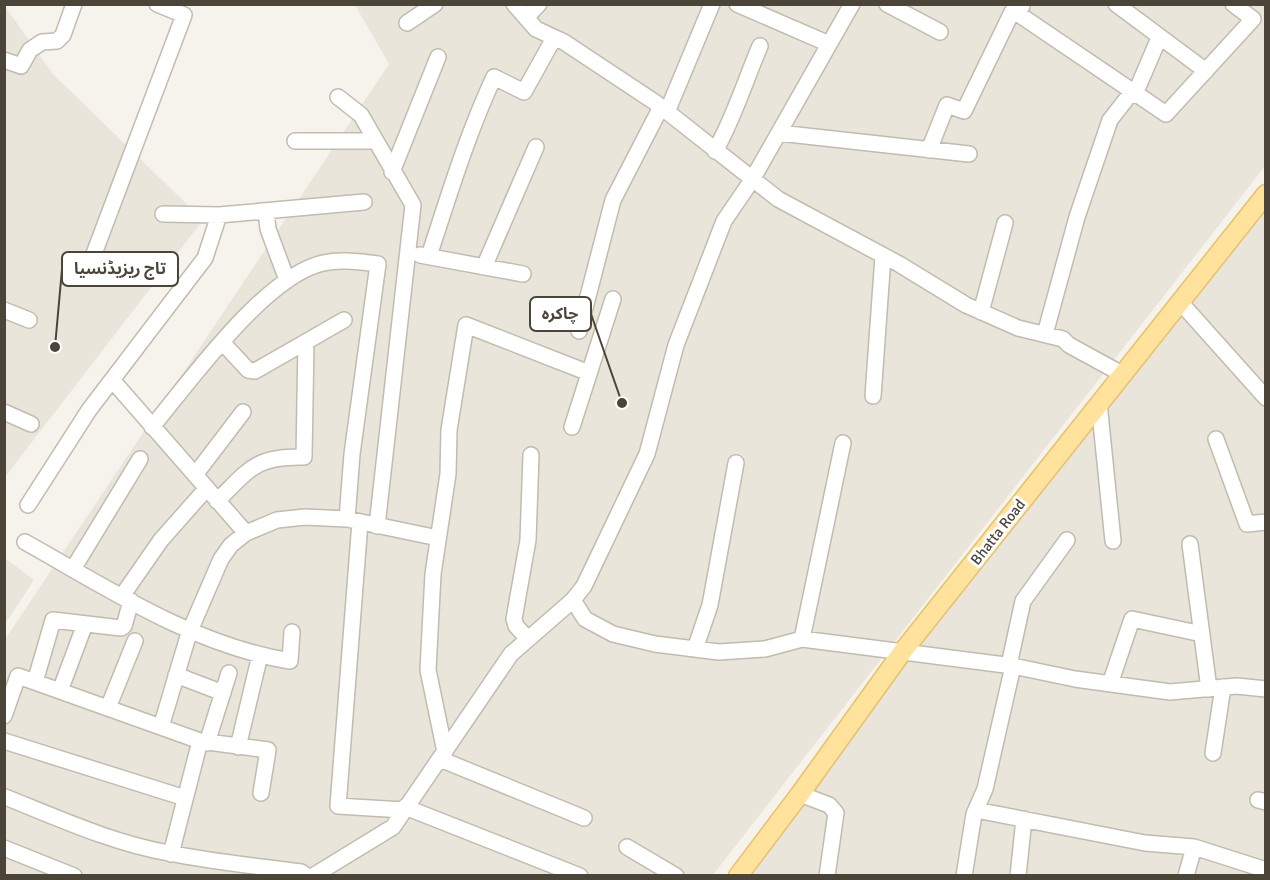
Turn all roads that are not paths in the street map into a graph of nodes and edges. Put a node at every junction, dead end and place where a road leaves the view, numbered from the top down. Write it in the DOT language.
graph roads {
  1 [pos="74,4"];
  2 [pos="157,4"];
  3 [pos="435,4"];
  4 [pos="514,4"];
  5 [pos="539,4"];
  6 [pos="712,4"];
  7 [pos="737,4"];
  8 [pos="852,4"];
  9 [pos="887,4"];
  10 [pos="1116,4"];
  11 [pos="1233,4"];
  12 [pos="1020,9"];
  13 [pos="526,18"];
  14 [pos="407,23"];
  15 [pos="940,32"];
  16 [pos="554,38"];
  17 [pos="1159,38"];
  18 [pos="830,44"];
  19 [pos="760,46"];
  20 [pos="438,57"];
  21 [pos="4,60"];
  22 [pos="1206,71"];
  23 [pos="1135,94"];
  24 [pos="338,97"];
  25 [pos="664,110"];
  26 [pos="779,133"];
  27 [pos="295,141"];
  28 [pos="375,141"];
  29 [pos="536,147"];
  30 [pos="929,150"];
  31 [pos="715,151"];
  32 [pos="969,154"];
  33 [pos="392,172"];
  34 [pos="752,180"];
  35 [pos="1266,194"];
  36 [pos="364,202"];
  37 [pos="266,211"];
  38 [pos="163,214"];
  39 [pos="219,215"];
  40 [pos="1005,223"];
  41 [pos="408,253"];
  42 [pos="429,256"];
  43 [pos="883,256"];
  44 [pos="92,258"];
  45 [pos="484,267"];
  46 [pos="523,274"];
  47 [pos="287,280"];
  48 [pos="613,299"];
  49 [pos="1181,303"];
  50 [pos="4,310"];
  51 [pos="981,312"];
  52 [pos="29,320"];
  53 [pos="344,320"];
  54 [pos="579,331"];
  55 [pos="1045,334"];
  56 [pos="222,342"];
  57 [pos="306,342"];
  58 [pos="590,373"];
  59 [pos="1122,374"];
  60 [pos="113,381"];
  61 [pos="873,396"];
  62 [pos="1266,398"];
  63 [pos="1098,403"];
  64 [pos="4,412"];
  65 [pos="243,412"];
  66 [pos="31,424"];
  67 [pos="152,427"];
  68 [pos="572,427"];
  69 [pos="1216,439"];
  70 [pos="843,443"];
  71 [pos="531,454"];
  72 [pos="140,459"];
  73 [pos="736,463"];
  74 [pos="195,475"];
  75 [pos="207,488"];
  76 [pos="217,501"];
  77 [pos="28,505"];
  78 [pos="353,521"];
  79 [pos="1266,522"];
  80 [pos="377,526"];
  81 [pos="246,534"];
  82 [pos="438,538"];
  83 [pos="1067,540"];
  84 [pos="1113,541"];
  85 [pos="25,542"];
  86 [pos="1190,544"];
  87 [pos="73,569"];
  88 [pos="127,598"];
  89 [pos="573,600"];
  90 [pos="85,624"];
  91 [pos="292,632"];
  92 [pos="189,633"];
  93 [pos="1202,634"];
  94 [pos="528,639"];
  95 [pos="802,639"];
  96 [pos="135,641"];
  97 [pos="696,649"];
  98 [pos="903,651"];
  99 [pos="260,655"];
  100 [pos="1011,665"];
  101 [pos="229,673"];
  102 [pos="176,675"];
  103 [pos="35,682"];
  104 [pos="1110,684"];
  105 [pos="1216,688"];
  106 [pos="1266,689"];
  107 [pos="60,691"];
  108 [pos="223,693"];
  109 [pos="108,708"];
  110 [pos="4,716"];
  111 [pos="161,727"];
  112 [pos="4,741"];
  113 [pos="204,742"];
  114 [pos="238,747"];
  115 [pos="1213,753"];
  116 [pos="442,755"];
  117 [pos="261,793"];
  118 [pos="801,794"];
  119 [pos="5,797"];
  120 [pos="185,798"];
  121 [pos="404,809"];
  122 [pos="976,810"];
  123 [pos="584,818"];
  124 [pos="1024,819"];
  125 [pos="627,847"];
  126 [pos="1194,847"];
  127 [pos="4,848"];
  128 [pos="171,854"];
  129 [pos="1266,870"];
  130 [pos="74,876"];
  131 [pos="307,876"];
  132 [pos="313,876"];
  133 [pos="580,876"];
  134 [pos="676,876"];
  135 [pos="738,876"];
  136 [pos="827,876"];
  137 [pos="964,876"];
  138 [pos="1018,876"];
  139 [pos="1186,876"];
  1 -- 21 [label="street"];
  2 -- 44 [label="street"];
  3 -- 14 [label="street"];
  4 -- 13 [label="street"];
  5 -- 13 [label="street"];
  6 -- 25 [label="street"];
  7 -- 18 [label="street"];
  8 -- 18 [label="street"];
  9 -- 15 [label="street"];
  10 -- 17 [label="street"];
  11 -- 22 [label="street"];
  12 -- 23 [label="street"];
  12 -- 30 [label="street"];
  13 -- 16 [label="street"];
  16 -- 25 [label="street"];
  16 -- 42 [label="street"];
  17 -- 22 [label="street"];
  17 -- 23 [label="street"];
  18 -- 26 [label="street"];
  19 -- 31 [label="street"];
  20 -- 33 [label="street"];
  22 -- 23 [label="street"];
  23 -- 55 [label="street"];
  24 -- 28 [label="street"];
  25 -- 31 [label="street"];
  25 -- 54 [label="street"];
  26 -- 30 [label="street"];
  26 -- 34 [label="street"];
  27 -- 28 [label="street"];
  28 -- 33 [label="street"];
  29 -- 45 [label="street"];
  30 -- 32 [label="street"];
  31 -- 34 [label="street"];
  33 -- 41 [label="street"];
  34 -- 43 [label="street"];
  34 -- 89 [label="street"];
  35 -- 49 [label="main road, Bhatta Road"];
  36 -- 37 [label="street"];
  37 -- 39 [label="street"];
  37 -- 47 [label="street"];
  38 -- 39 [label="street"];
  39 -- 60 [label="street"];
  40 -- 51 [label="street"];
  41 -- 42 [label="street"];
  41 -- 80 [label="street"];
  42 -- 45 [label="street"];
  43 -- 51 [label="street"];
  43 -- 61 [label="street"];
  45 -- 46 [label="street"];
  47 -- 56 [label="street"];
  47 -- 78 [label="street"];
  48 -- 58 [label="street"];
  49 -- 59 [label="main road, Bhatta Road"];
  49 -- 62 [label="street"];
  50 -- 52 [label="street"];
  51 -- 55 [label="street"];
  53 -- 57 [label="street"];
  55 -- 59 [label="street"];
  56 -- 57 [label="street"];
  56 -- 67 [label="street"];
  57 -- 76 [label="street"];
  58 -- 68 [label="street"];
  58 -- 82 [label="street"];
  59 -- 63 [label="main road, Bhatta Road"];
  60 -- 67 [label="street"];
  60 -- 77 [label="street"];
  63 -- 84 [label="street"];
  63 -- 98 [label="main road, Bhatta Road"];
  64 -- 66 [label="street"];
  65 -- 74 [label="street"];
  67 -- 74 [label="street"];
  69 -- 79 [label="street"];
  70 -- 95 [label="street"];
  71 -- 94 [label="street"];
  72 -- 87 [label="street"];
  73 -- 97 [label="street"];
  74 -- 75 [label="street"];
  75 -- 76 [label="street"];
  75 -- 88 [label="street"];
  76 -- 81 [label="street"];
  78 -- 80 [label="street"];
  78 -- 81 [label="street"];
  78 -- 121 [label="street"];
  80 -- 82 [label="street"];
  81 -- 92 [label="street"];
  82 -- 116 [label="street"];
  83 -- 100 [label="street"];
  85 -- 87 [label="street"];
  86 -- 93 [label="street"];
  87 -- 88 [label="street"];
  88 -- 90 [label="street"];
  88 -- 92 [label="street"];
  89 -- 94 [label="street"];
  89 -- 97 [label="street"];
  90 -- 103 [label="street"];
  90 -- 107 [label="street"];
  91 -- 99 [label="street"];
  92 -- 99 [label="street"];
  92 -- 102 [label="street"];
  93 -- 104 [label="street"];
  93 -- 105 [label="street"];
  94 -- 116 [label="street"];
  95 -- 97 [label="street"];
  95 -- 98 [label="street"];
  96 -- 109 [label="street"];
  98 -- 100 [label="street"];
  98 -- 118 [label="main road, Bhatta Road"];
  99 -- 114 [label="street"];
  100 -- 104 [label="street"];
  100 -- 122 [label="street"];
  101 -- 108 [label="street"];
  102 -- 108 [label="street"];
  102 -- 111 [label="street"];
  103 -- 107 [label="street"];
  103 -- 110 [label="street"];
  104 -- 105 [label="street"];
  105 -- 106 [label="street"];
  105 -- 115 [label="street"];
  107 -- 109 [label="street"];
  108 -- 113 [label="street"];
  109 -- 111 [label="street"];
  111 -- 113 [label="street"];
  112 -- 120 [label="street"];
  113 -- 114 [label="street"];
  113 -- 120 [label="street"];
  114 -- 117 [label="street"];
  116 -- 121 [label="street"];
  116 -- 123 [label="street"];
  118 -- 135 [label="main road, Bhatta Road"];
  118 -- 136 [label="street"];
  119 -- 128 [label="street"];
  120 -- 128 [label="street"];
  121 -- 132 [label="street"];
  121 -- 133 [label="street"];
  122 -- 124 [label="street"];
  122 -- 137 [label="street"];
  124 -- 126 [label="street"];
  124 -- 138 [label="street"];
  125 -- 134 [label="street"];
  126 -- 129 [label="street"];
  126 -- 139 [label="street"];
  127 -- 130 [label="street"];
  128 -- 131 [label="street"];
}
